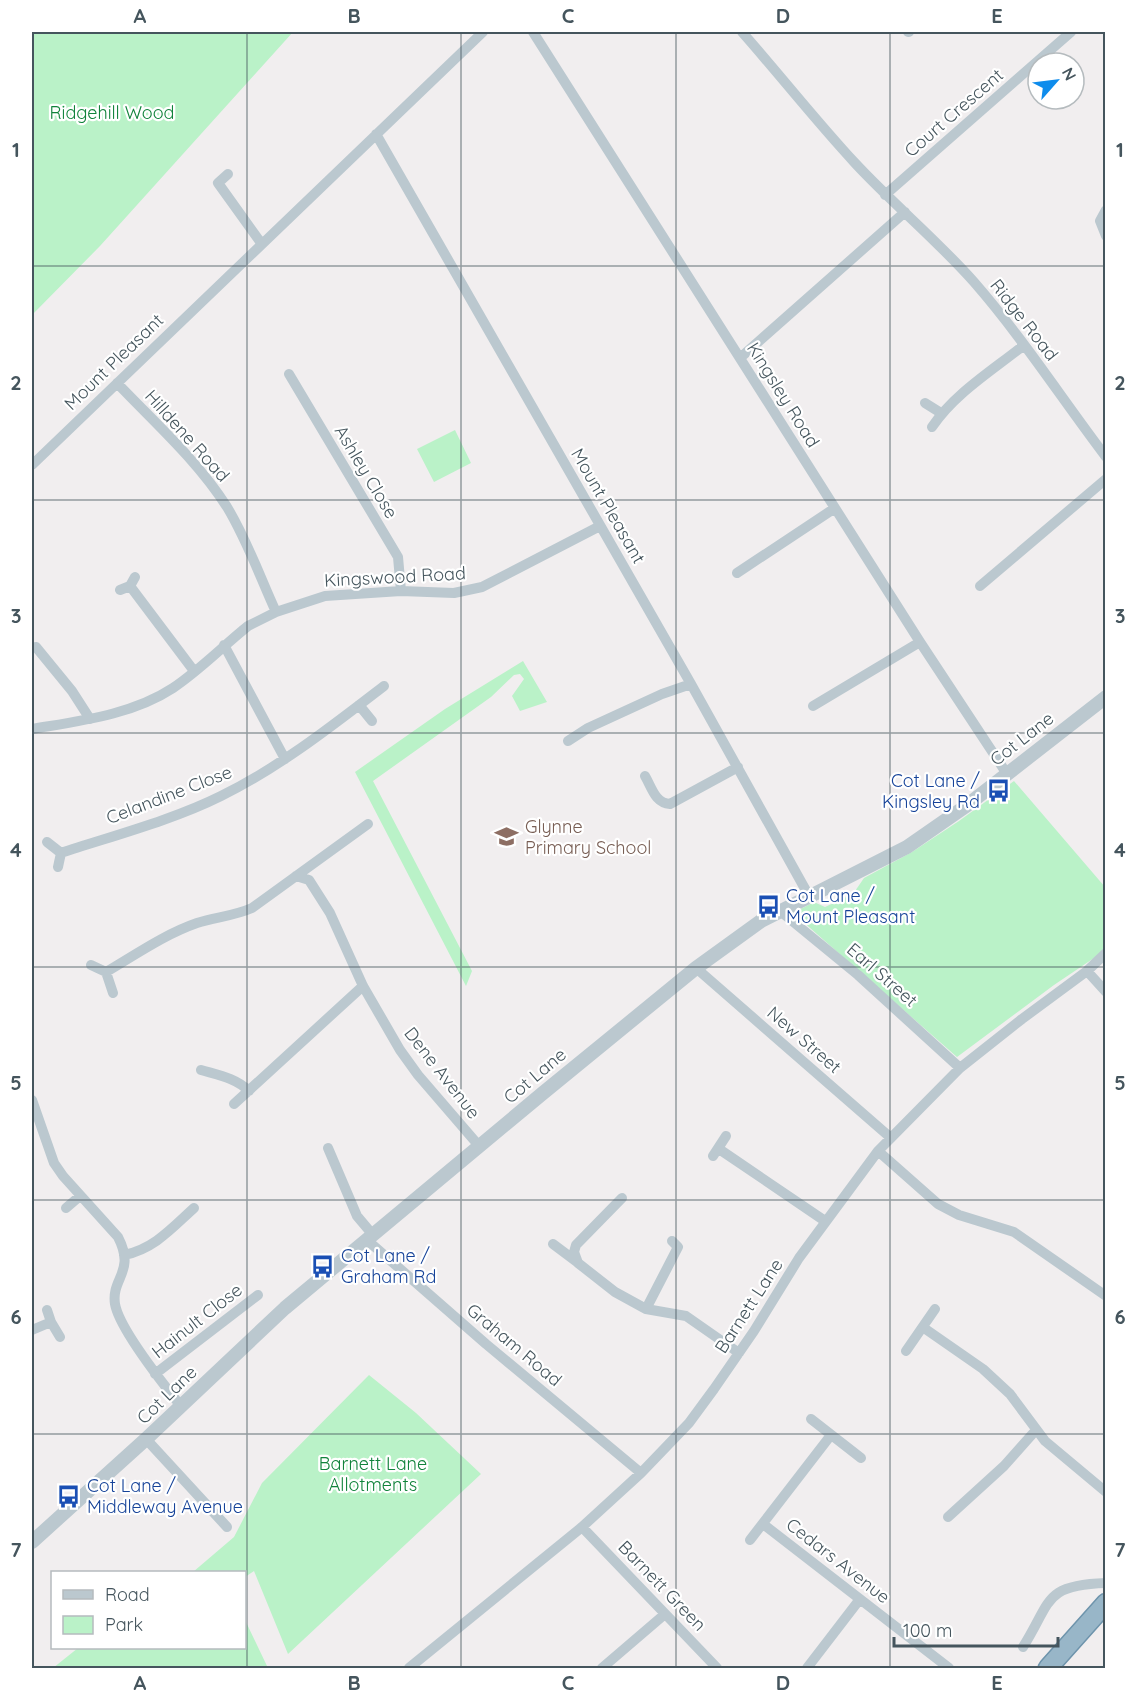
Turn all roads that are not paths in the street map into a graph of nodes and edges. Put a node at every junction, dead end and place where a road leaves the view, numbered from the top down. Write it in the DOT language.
graph roads {
  1 [pos="483,32"];
  2 [pos="533,32"];
  3 [pos="742,32"];
  4 [pos="1071,32"];
  5 [pos="376,134"];
  6 [pos="228,174"];
  7 [pos="885,195"];
  8 [pos="1106,210"];
  9 [pos="905,212"];
  10 [pos="1106,236"];
  11 [pos="261,243"];
  12 [pos="1024,345"];
  13 [pos="740,358"];
  14 [pos="289,374"];
  15 [pos="117,383"];
  16 [pos="925,403"];
  17 [pos="941,413"];
  18 [pos="932,427"];
  19 [pos="1106,457"];
  20 [pos="32,465"];
  21 [pos="1106,479"];
  22 [pos="835,508"];
  23 [pos="600,526"];
  24 [pos="737,573"];
  25 [pos="128,584"];
  26 [pos="980,586"];
  27 [pos="401,591"];
  28 [pos="276,612"];
  29 [pos="920,642"];
  30 [pos="36,645"];
  31 [pos="224,645"];
  32 [pos="194,671"];
  33 [pos="691,684"];
  34 [pos="384,686"];
  35 [pos="1106,697"];
  36 [pos="359,705"];
  37 [pos="813,706"];
  38 [pos="90,719"];
  39 [pos="372,721"];
  40 [pos="32,729"];
  41 [pos="568,741"];
  42 [pos="285,759"];
  43 [pos="738,767"];
  44 [pos="1007,774"];
  45 [pos="645,776"];
  46 [pos="368,824"];
  47 [pos="48,842"];
  48 [pos="61,853"];
  49 [pos="58,867"];
  50 [pos="296,876"];
  51 [pos="810,896"];
  52 [pos="780,911"];
  53 [pos="1106,953"];
  54 [pos="91,965"];
  55 [pos="696,968"];
  56 [pos="1087,971"];
  57 [pos="106,972"];
  58 [pos="363,986"];
  59 [pos="1106,992"];
  60 [pos="113,993"];
  61 [pos="960,1068"];
  62 [pos="201,1070"];
  63 [pos="249,1090"];
  64 [pos="32,1100"];
  65 [pos="234,1104"];
  66 [pos="726,1136"];
  67 [pos="891,1138"];
  68 [pos="480,1147"];
  69 [pos="328,1148"];
  70 [pos="878,1152"];
  71 [pos="346,1160"];
  72 [pos="335,1165"];
  73 [pos="80,1196"];
  74 [pos="622,1198"];
  75 [pos="66,1208"];
  76 [pos="194,1208"];
  77 [pos="825,1221"];
  78 [pos="370,1238"];
  79 [pos="672,1241"];
  80 [pos="553,1244"];
  81 [pos="124,1255"];
  82 [pos="578,1263"];
  83 [pos="258,1295"];
  84 [pos="1106,1296"];
  85 [pos="646,1309"];
  86 [pos="935,1309"];
  87 [pos="47,1310"];
  88 [pos="51,1322"];
  89 [pos="924,1328"];
  90 [pos="32,1330"];
  91 [pos="60,1337"];
  92 [pos="906,1351"];
  93 [pos="739,1353"];
  94 [pos="155,1374"];
  95 [pos="180,1406"];
  96 [pos="811,1419"];
  97 [pos="1036,1430"];
  98 [pos="831,1435"];
  99 [pos="146,1439"];
  100 [pos="861,1458"];
  101 [pos="641,1473"];
  102 [pos="1106,1492"];
  103 [pos="948,1517"];
  104 [pos="763,1524"];
  105 [pos="227,1527"];
  106 [pos="582,1527"];
  107 [pos="750,1540"];
  108 [pos="32,1542"];
  109 [pos="1106,1583"];
  110 [pos="860,1599"];
  111 [pos="1106,1604"];
  112 [pos="665,1614"];
  113 [pos="1023,1647"];
  114 [pos="409,1668"];
  115 [pos="602,1668"];
  116 [pos="717,1668"];
  117 [pos="807,1668"];
  118 [pos="949,1668"];
  119 [pos="1048,1668"];
  1 -- 5 [label="street, Mount Pleasant"];
  2 -- 13 [label="street, Kingsley Road"];
  3 -- 7 [label="street, Ridge Road"];
  4 -- 7 [label="street, Court Crescent"];
  5 -- 11 [label="street, Mount Pleasant"];
  5 -- 23 [label="street, Mount Pleasant"];
  6 -- 11 [label="street"];
  7 -- 9 [label="street, Ridge Road"];
  8 -- 10 [label="street"];
  9 -- 12 [label="street, Ridge Road"];
  9 -- 13 [label="street"];
  11 -- 15 [label="street, Mount Pleasant"];
  12 -- 17 [label="street"];
  12 -- 19 [label="street, Ridge Road"];
  13 -- 22 [label="street, Kingsley Road"];
  14 -- 27 [label="street, Ashley Close"];
  15 -- 20 [label="street, Mount Pleasant"];
  15 -- 28 [label="street, Hilldene Road"];
  16 -- 17 [label="street"];
  17 -- 18 [label="street"];
  21 -- 26 [label="street"];
  22 -- 24 [label="street"];
  22 -- 29 [label="street, Kingsley Road"];
  23 -- 27 [label="street, Kingswood Road"];
  23 -- 33 [label="street, Mount Pleasant"];
  25 -- 32 [label="street"];
  27 -- 28 [label="street, Kingswood Road"];
  28 -- 31 [label="street, Kingswood Road"];
  29 -- 37 [label="street"];
  29 -- 44 [label="street, Kingsley Road"];
  30 -- 38 [label="street"];
  31 -- 32 [label="street, Kingswood Road"];
  31 -- 42 [label="street"];
  32 -- 38 [label="street, Kingswood Road"];
  33 -- 41 [label="street"];
  33 -- 43 [label="street, Mount Pleasant"];
  34 -- 36 [label="street, Celandine Close"];
  35 -- 44 [label="street, Cot Lane"];
  36 -- 39 [label="street"];
  36 -- 42 [label="street, Celandine Close"];
  38 -- 40 [label="street, Kingswood Road"];
  42 -- 48 [label="street, Celandine Close"];
  43 -- 45 [label="street"];
  43 -- 51 [label="street, Mount Pleasant"];
  44 -- 51 [label="street, Cot Lane"];
  46 -- 50 [label="street"];
  47 -- 48 [label="street"];
  48 -- 49 [label="street"];
  50 -- 57 [label="street"];
  50 -- 58 [label="street, Dene Avenue"];
  51 -- 52 [label="street, Cot Lane"];
  52 -- 55 [label="street, Cot Lane"];
  52 -- 61 [label="street, Earl Street"];
  53 -- 56 [label="street, Barnett Lane"];
  54 -- 57 [label="street"];
  55 -- 67 [label="street, New Street"];
  55 -- 68 [label="street, Cot Lane"];
  56 -- 59 [label="street"];
  56 -- 61 [label="street, Barnett Lane"];
  57 -- 60 [label="street"];
  58 -- 63 [label="street"];
  58 -- 68 [label="street, Dene Avenue"];
  61 -- 67 [label="street, Barnett Lane"];
  62 -- 63 [label="street"];
  63 -- 65 [label="street"];
  64 -- 73 [label="street"];
  66 -- 77 [label="street"];
  67 -- 70 [label="street, Barnett Lane"];
  68 -- 78 [label="street, Cot Lane"];
  69 -- 72 [label="street, Graham Road"];
  70 -- 77 [label="street, Barnett Lane"];
  70 -- 84 [label="street"];
  71 -- 72 [label="street"];
  72 -- 78 [label="street, Graham Road"];
  73 -- 75 [label="street"];
  73 -- 81 [label="street"];
  74 -- 82 [label="street"];
  76 -- 81 [label="street"];
  77 -- 93 [label="street, Barnett Lane"];
  78 -- 95 [label="street, Cot Lane"];
  78 -- 101 [label="street, Graham Road"];
  79 -- 85 [label="street"];
  80 -- 82 [label="street"];
  81 -- 94 [label="street"];
  82 -- 85 [label="street"];
  83 -- 94 [label="street, Hainult Close"];
  85 -- 93 [label="street"];
  86 -- 89 [label="street"];
  87 -- 88 [label="street"];
  88 -- 90 [label="street"];
  88 -- 91 [label="street"];
  89 -- 92 [label="street"];
  89 -- 97 [label="street"];
  93 -- 101 [label="street, Barnett Lane"];
  94 -- 95 [label="street"];
  95 -- 99 [label="street, Cot Lane"];
  96 -- 98 [label="street"];
  97 -- 102 [label="street"];
  97 -- 103 [label="street"];
  98 -- 100 [label="street"];
  98 -- 104 [label="street, Cedars Avenue"];
  99 -- 105 [label="street"];
  99 -- 108 [label="street, Cot Lane"];
  101 -- 106 [label="street, Barnett Lane"];
  104 -- 107 [label="street, Cedars Avenue"];
  104 -- 110 [label="street, Cedars Avenue"];
  106 -- 112 [label="street, Barnett Green"];
  106 -- 114 [label="street, Barnett Lane"];
  109 -- 113 [label="street"];
  110 -- 117 [label="street"];
  110 -- 118 [label="street, Cedars Avenue"];
  111 -- 119 [label="highway"];
  112 -- 115 [label="street"];
  112 -- 116 [label="street, Barnett Green"];
}
